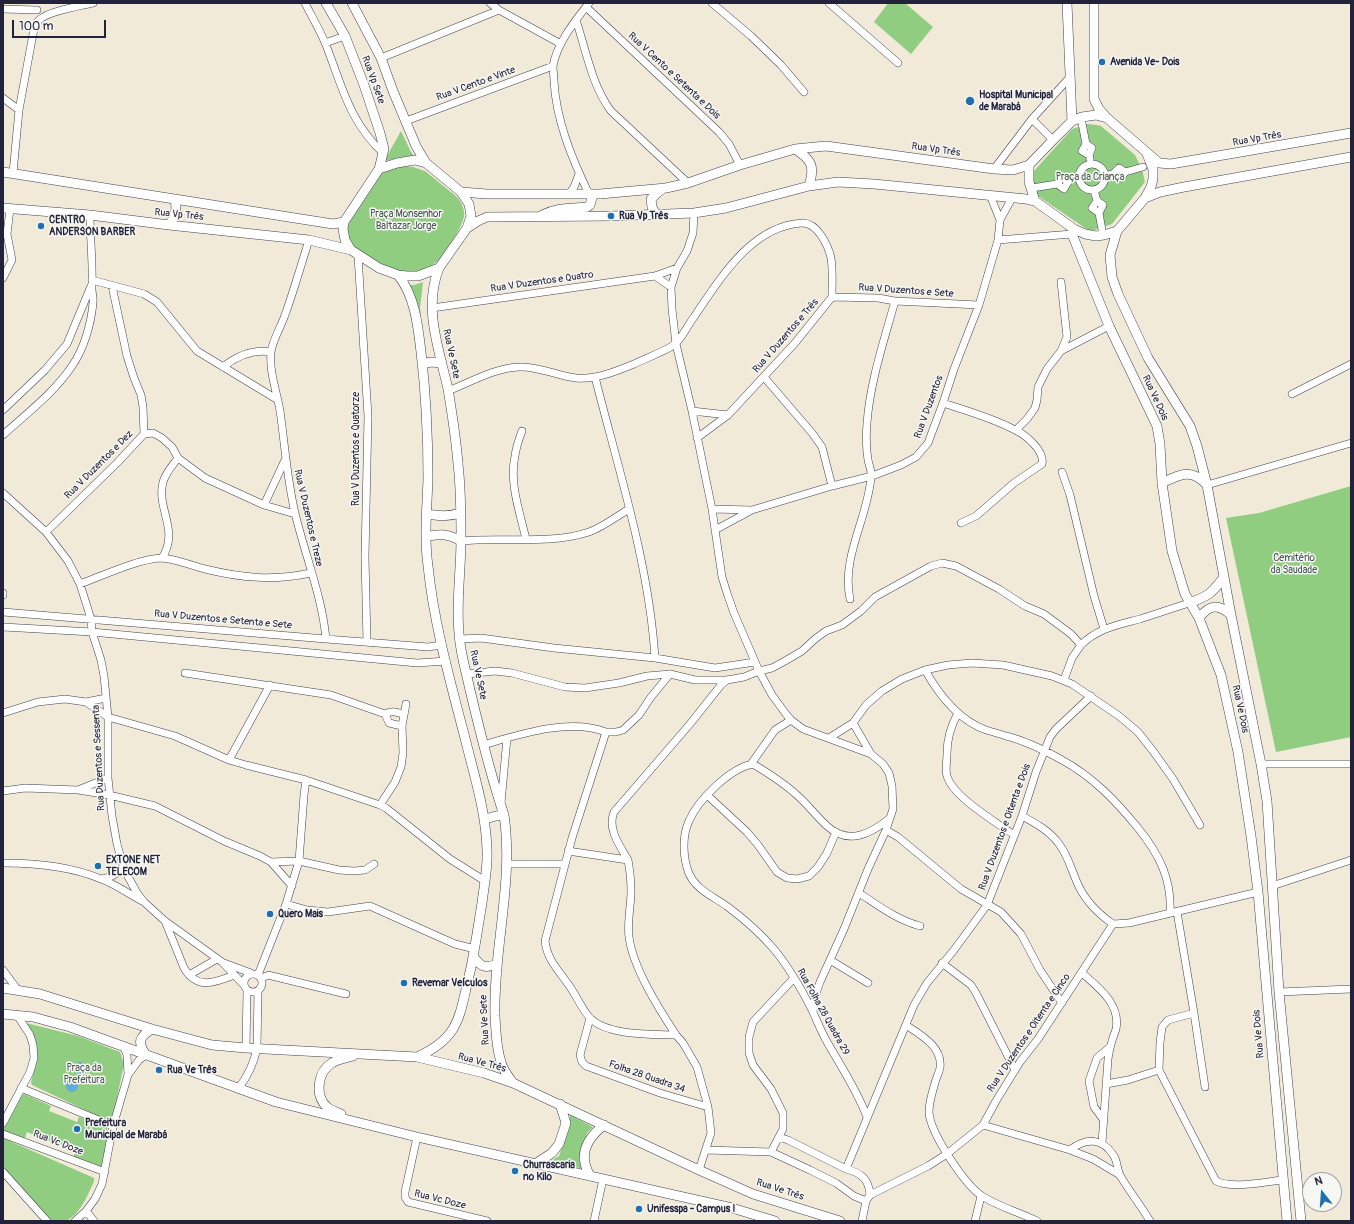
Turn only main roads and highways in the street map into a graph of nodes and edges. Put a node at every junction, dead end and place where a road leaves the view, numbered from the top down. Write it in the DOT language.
graph roads {
  1 [pos="326,3"];
  2 [pos="352,3"];
  3 [pos="1067,3"];
  4 [pos="1094,3"];
  5 [pos="1107,118"];
  6 [pos="1072,121"];
  7 [pos="1351,133"];
  8 [pos="795,149"];
  9 [pos="1146,153"];
  10 [pos="1351,157"];
  11 [pos="426,163"];
  12 [pos="1029,165"];
  13 [pos="378,169"];
  14 [pos="3,172"];
  15 [pos="809,186"];
  16 [pos="666,188"];
  17 [pos="461,192"];
  18 [pos="591,194"];
  19 [pos="1145,198"];
  20 [pos="175,199"];
  21 [pos="1035,201"];
  22 [pos="6,209"];
  23 [pos="656,215"];
  24 [pos="539,217"];
  25 [pos="344,222"];
  26 [pos="169,225"];
  27 [pos="467,228"];
  28 [pos="1117,230"];
  29 [pos="1073,231"];
  30 [pos="354,253"];
  31 [pos="439,268"];
  32 [pos="398,275"];
  33 [pos="442,363"];
  34 [pos="422,364"];
  35 [pos="1162,483"];
  36 [pos="1207,485"];
  37 [pos="460,513"];
  38 [pos="427,514"];
  39 [pos="426,538"];
  40 [pos="461,541"];
  41 [pos="1224,577"];
  42 [pos="1189,603"];
  43 [pos="1231,615"];
  44 [pos="1199,618"];
  45 [pos="504,815"];
  46 [pos="485,819"];
  47 [pos="474,953"];
  48 [pos="497,964"];
  49 [pos="3,988"];
  50 [pos="3,1014"];
  51 [pos="152,1029"];
  52 [pos="363,1054"];
  53 [pos="146,1055"];
  54 [pos="417,1057"];
  55 [pos="513,1083"];
  56 [pos="560,1104"];
  57 [pos="353,1121"];
  58 [pos="604,1125"];
  59 [pos="535,1164"];
  60 [pos="590,1176"];
  61 [pos="775,1221"];
  62 [pos="840,1221"];
  63 [pos="1287,1221"];
  64 [pos="1300,1221"];
  1 -- 13 [label="main road, Rua Vp Sete"];
  2 -- 11 [label="main road, Rua Vp Sete"];
  3 -- 6 [label="main road"];
  4 -- 5 [label="main road"];
  5 -- 6 [label="main road"];
  5 -- 9 [label="main road, Rua Vp Três"];
  6 -- 12 [label="main road"];
  7 -- 9 [label="main road, Rua Vp Três"];
  8 -- 12 [label="main road, Rua Vp Três"];
  8 -- 15 [label="main road"];
  8 -- 16 [label="main road, Rua Vp Três"];
  9 -- 19 [label="main road, Rua Vp Três"];
  10 -- 19 [label="main road, Rua Vp Três"];
  11 -- 13 [label="main road"];
  11 -- 17 [label="main road"];
  12 -- 21 [label="main road"];
  13 -- 25 [label="main road"];
  14 -- 20 [label="main road, Rua Vp Três"];
  15 -- 21 [label="main road"];
  15 -- 23 [label="main road"];
  16 -- 18 [label="main road, Rua Vp Três"];
  16 -- 23 [label="main road"];
  17 -- 18 [label="main road, Rua Vp Três"];
  17 -- 27 [label="main road"];
  18 -- 24 [label="main road"];
  19 -- 28 [label="main road, Rua Vp Três"];
  20 -- 25 [label="main road, Rua Vp Três"];
  20 -- 26 [label="main road"];
  21 -- 29 [label="main road"];
  22 -- 26 [label="main road, Rua Vp Três"];
  23 -- 24 [label="main road"];
  24 -- 27 [label="main road"];
  25 -- 30 [label="main road"];
  26 -- 30 [label="main road, Rua Vp Três"];
  27 -- 31 [label="main road"];
  28 -- 29 [label="main road"];
  28 -- 36 [label="main road, Rua Ve Dois"];
  29 -- 35 [label="main road, Rua Ve Dois"];
  30 -- 32 [label="main road"];
  31 -- 32 [label="main road"];
  31 -- 33 [label="main road, Rua Ve Sete"];
  32 -- 34 [label="main road, Rua Ve Sete"];
  33 -- 34 [label="main road"];
  33 -- 37 [label="main road, Rua Ve Sete"];
  34 -- 38 [label="main road, Rua Ve Sete"];
  35 -- 36 [label="main road"];
  35 -- 42 [label="main road, Rua Ve Dois"];
  36 -- 41 [label="main road, Rua Ve Dois"];
  37 -- 38 [label="main road"];
  37 -- 40 [label="main road, Rua Ve Sete"];
  38 -- 39 [label="main road, Rua Ve Sete"];
  39 -- 40 [label="main road"];
  39 -- 46 [label="main road, Rua Ve Sete"];
  40 -- 45 [label="main road, Rua Ve Sete"];
  41 -- 42 [label="main road"];
  41 -- 43 [label="main road, Rua Ve Dois"];
  42 -- 44 [label="main road, Rua Ve Dois"];
  43 -- 44 [label="main road"];
  43 -- 64 [label="main road, Rua Ve Dois"];
  44 -- 63 [label="main road, Rua Ve Dois"];
  45 -- 46 [label="main road"];
  45 -- 48 [label="main road, Rua Ve Sete"];
  46 -- 47 [label="main road, Rua Ve Sete"];
  47 -- 48 [label="main road"];
  47 -- 54 [label="main road, Rua Ve Sete"];
  48 -- 55 [label="main road, Rua Ve Sete"];
  49 -- 51 [label="main road, Rua Ve Três"];
  50 -- 53 [label="main road"];
  51 -- 52 [label="main road, Rua Ve Três"];
  51 -- 53 [label="main road"];
  52 -- 54 [label="main road, Rua Ve Três"];
  52 -- 57 [label="main road"];
  53 -- 57 [label="main road"];
  54 -- 55 [label="main road, Rua Ve Três"];
  55 -- 56 [label="main road, Rua Ve Três"];
  56 -- 58 [label="main road, Rua Ve Três"];
  56 -- 59 [label="main road"];
  57 -- 59 [label="main road"];
  58 -- 60 [label="main road"];
  58 -- 62 [label="main road, Rua Ve Três"];
  59 -- 60 [label="main road"];
  60 -- 61 [label="main road"];
}
